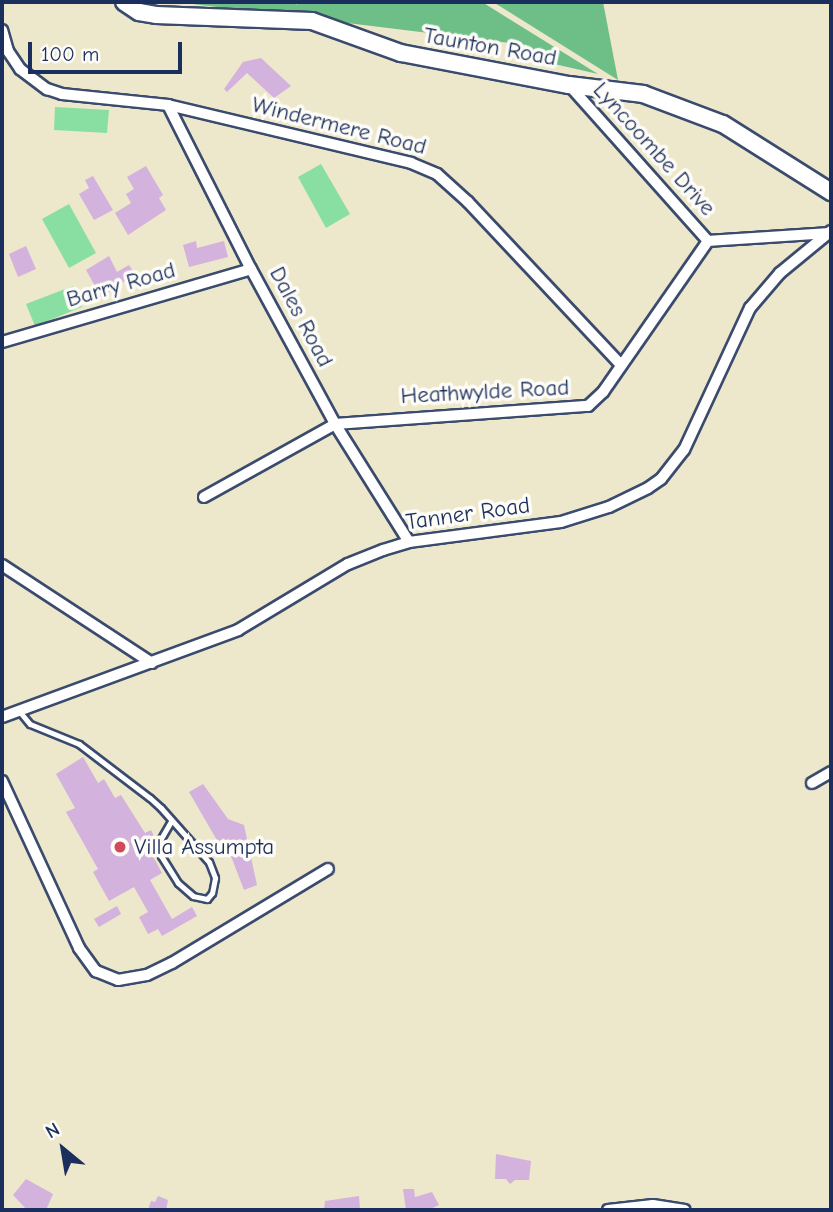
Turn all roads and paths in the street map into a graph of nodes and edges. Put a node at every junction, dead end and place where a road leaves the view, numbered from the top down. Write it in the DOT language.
graph roads {
  1 [pos="124,2"];
  2 [pos="2,30"];
  3 [pos="569,85"];
  4 [pos="168,105"];
  5 [pos="831,192"];
  6 [pos="830,232"];
  7 [pos="708,241"];
  8 [pos="251,270"];
  9 [pos="2,342"];
  10 [pos="620,364"];
  11 [pos="335,424"];
  12 [pos="204,497"];
  13 [pos="409,541"];
  14 [pos="2,565"];
  15 [pos="152,663"];
  16 [pos="19,711"];
  17 [pos="2,717"];
  18 [pos="831,772"];
  19 [pos="2,781"];
  20 [pos="813,783"];
  21 [pos="172,821"];
  22 [pos="328,869"];
  23 [pos="608,1210"];
  24 [pos="685,1210"];
  1 -- 3 [label="street, Taunton Road"];
  2 -- 4 [label="street, Windermere Road"];
  3 -- 5 [label="street, Taunton Road"];
  3 -- 7 [label="street, Lyncoombe Drive"];
  4 -- 8 [label="street, Dales Road"];
  4 -- 10 [label="street, Windermere Road"];
  6 -- 7 [label="street"];
  6 -- 13 [label="street, Tanner Road"];
  7 -- 10 [label="street, Heathwylde Road"];
  8 -- 9 [label="street, Barry Road"];
  8 -- 11 [label="street, Dales Road"];
  10 -- 11 [label="street, Heathwylde Road"];
  11 -- 12 [label="street, Heathwylde Road"];
  11 -- 13 [label="street, Dales Road"];
  13 -- 15 [label="street, Tanner Road"];
  14 -- 15 [label="street"];
  15 -- 16 [label="street, Tanner Road"];
  16 -- 17 [label="street, Tanner Road"];
  16 -- 21 [label="lane"];
  18 -- 20 [label="street"];
  19 -- 22 [label="street"];
  21 -- 21 [label="lane"];
  23 -- 24 [label="street"];
}
